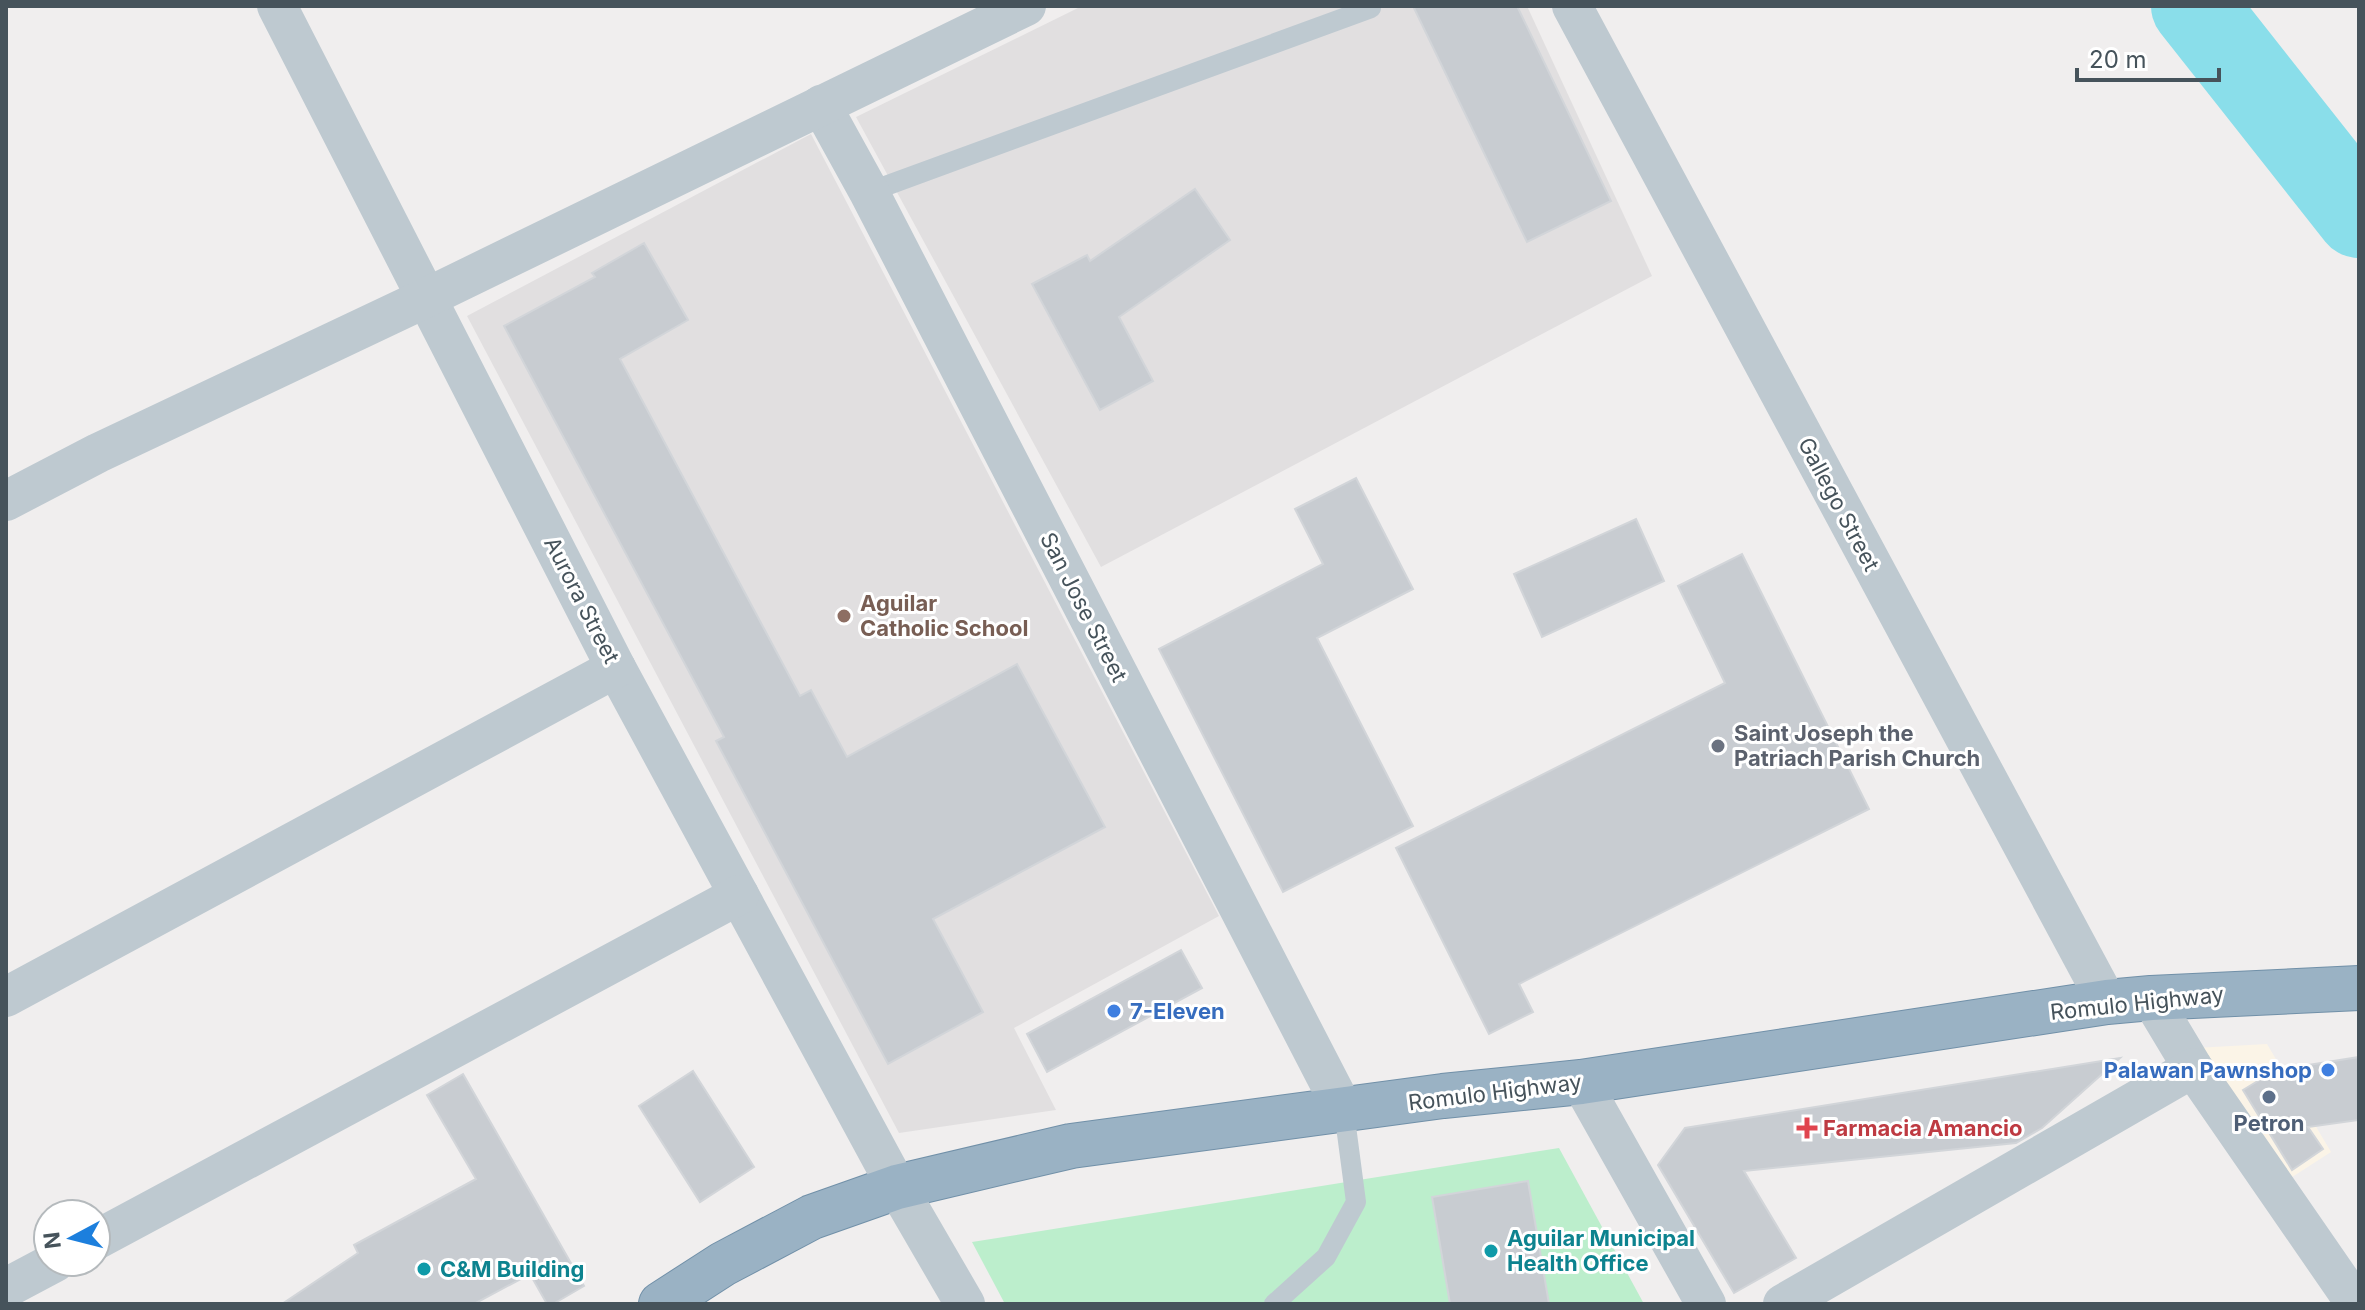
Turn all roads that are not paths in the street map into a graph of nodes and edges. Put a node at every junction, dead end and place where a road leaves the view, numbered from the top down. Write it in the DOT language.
graph roads {
  1 [pos="277,6"];
  2 [pos="1572,6"];
  3 [pos="1371,8"];
  4 [pos="1006,11"];
  5 [pos="821,105"];
  6 [pos="869,192"];
  7 [pos="428,297"];
  8 [pos="6,501"];
  9 [pos="616,668"];
  10 [pos="739,895"];
  11 [pos="2359,988"];
  12 [pos="6,997"];
  13 [pos="2151,998"];
  14 [pos="2107,1002"];
  15 [pos="2193,1068"];
  16 [pos="1581,1082"];
  17 [pos="1344,1111"];
  18 [pos="897,1187"];
  19 [pos="112,1231"];
  20 [pos="32,1274"];
  21 [pos="6,1288"];
  22 [pos="661,1304"];
  23 [pos="965,1304"];
  24 [pos="1274,1304"];
  25 [pos="1706,1304"];
  26 [pos="1783,1304"];
  27 [pos="2356,1304"];
  1 -- 7 [label="street, Aurora Street"];
  2 -- 14 [label="street, Gallego Street"];
  3 -- 6 [label="lane"];
  4 -- 5 [label="street"];
  5 -- 6 [label="street, San Jose Street"];
  5 -- 7 [label="street"];
  6 -- 17 [label="street, San Jose Street"];
  7 -- 8 [label="street"];
  7 -- 9 [label="street, Aurora Street"];
  9 -- 10 [label="street, Aurora Street"];
  9 -- 12 [label="street"];
  10 -- 18 [label="street, Aurora Street"];
  10 -- 19 [label="street"];
  11 -- 13 [label="highway, Romulo Highway"];
  13 -- 14 [label="highway, Romulo Highway"];
  13 -- 15 [label="street"];
  14 -- 16 [label="highway, Romulo Highway"];
  15 -- 26 [label="street"];
  15 -- 27 [label="street"];
  16 -- 17 [label="highway, Romulo Highway"];
  16 -- 25 [label="street"];
  17 -- 18 [label="highway, Romulo Highway"];
  17 -- 24 [label="lane"];
  18 -- 22 [label="highway, Romulo Highway"];
  18 -- 23 [label="street, Aurora Street"];
  20 -- 21 [label="street"];
}
